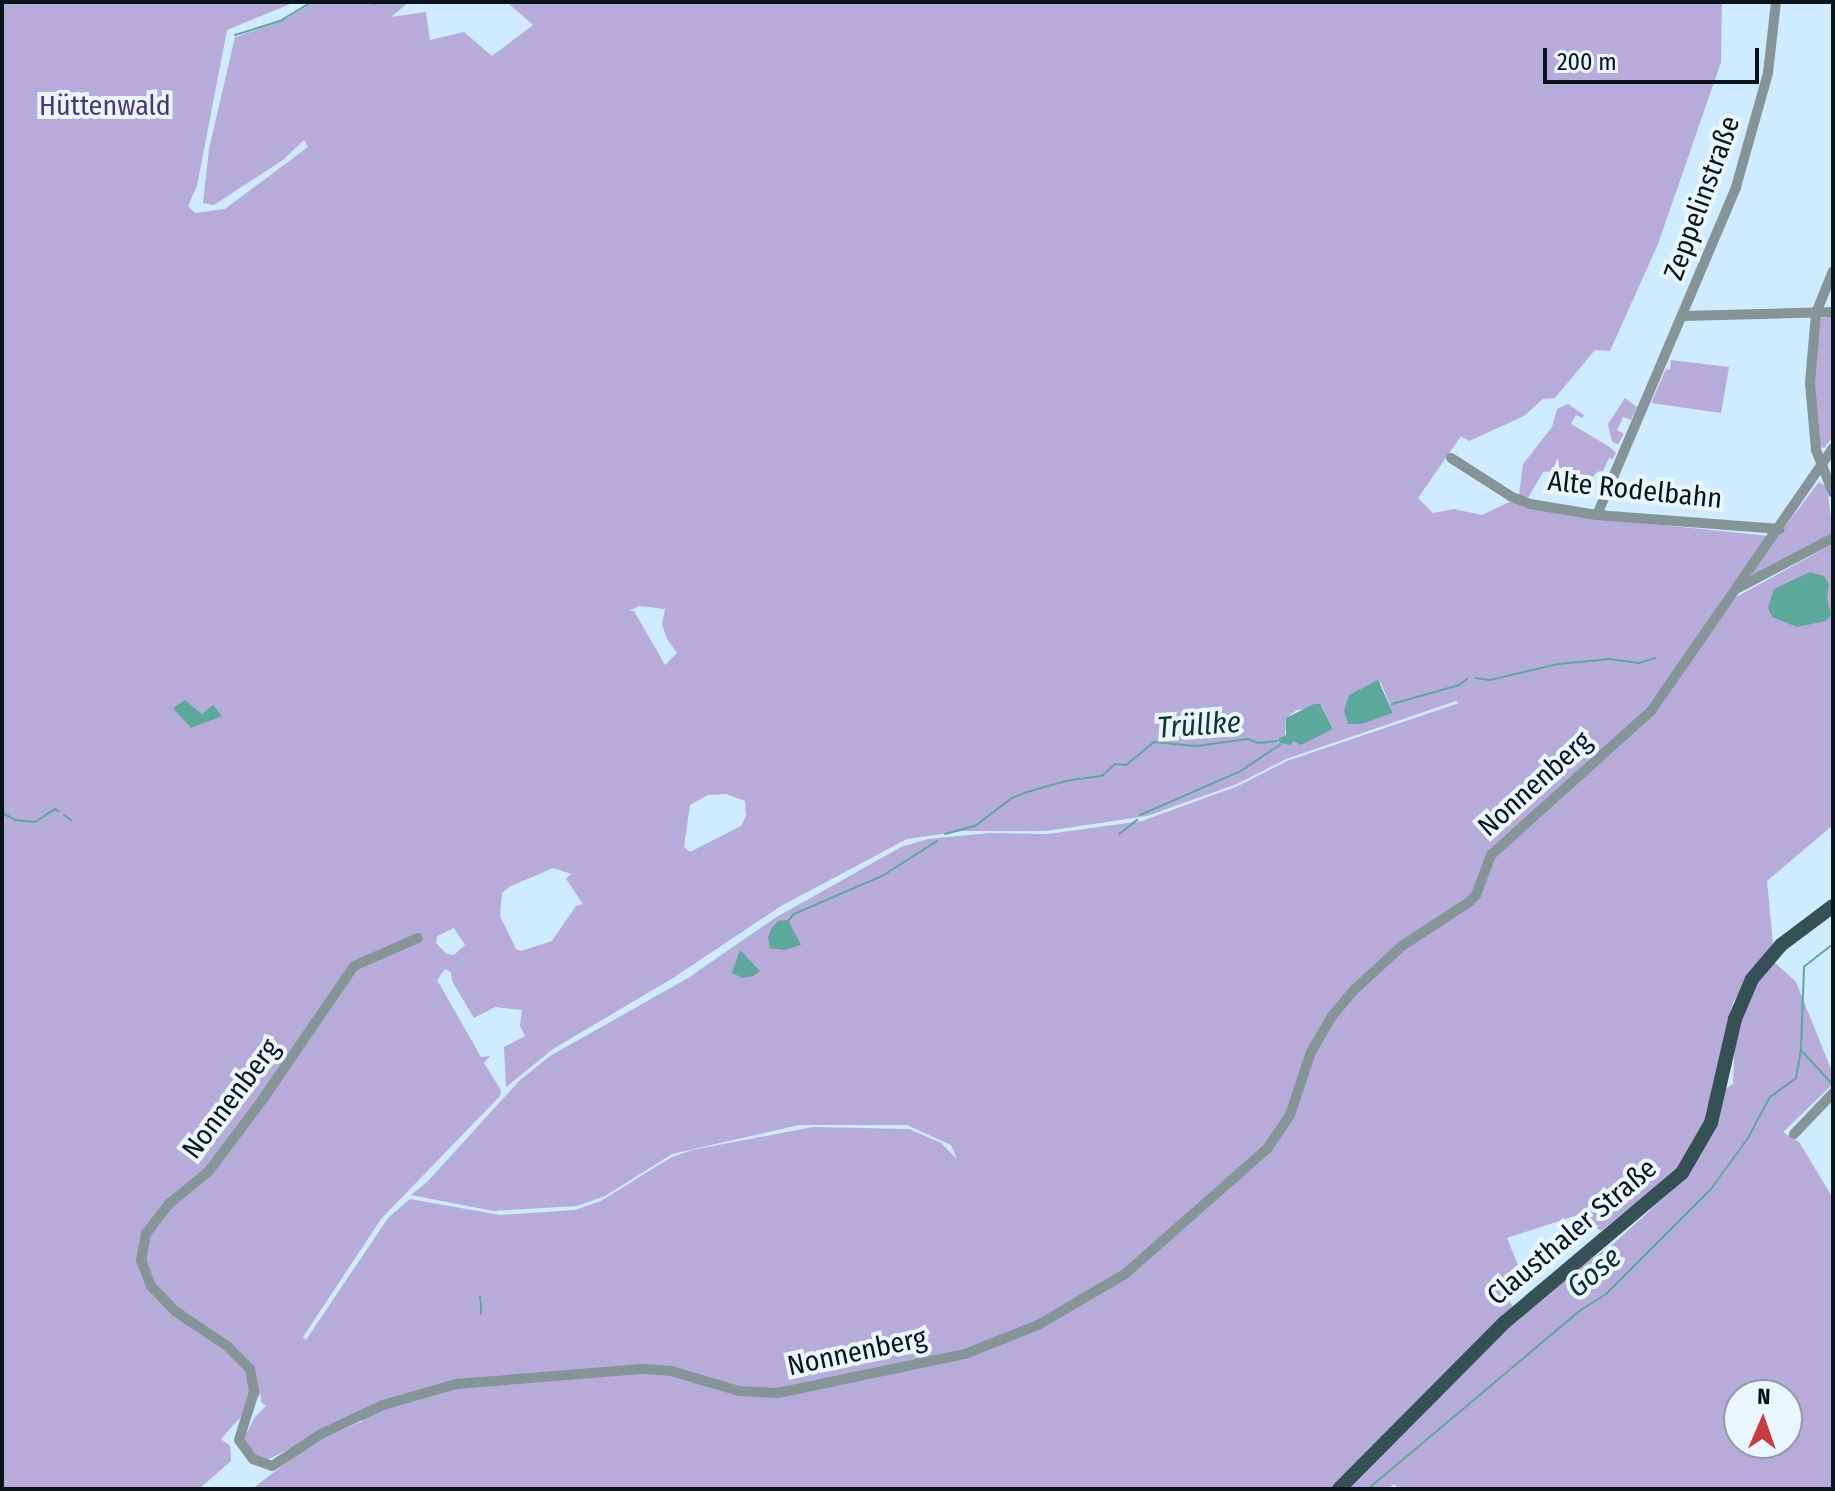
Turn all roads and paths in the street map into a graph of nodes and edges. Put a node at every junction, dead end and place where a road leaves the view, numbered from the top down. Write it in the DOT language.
graph roads {
  1 [pos="1776,2"];
  2 [pos="1833,271"];
  3 [pos="1833,312"];
  4 [pos="1816,313"];
  5 [pos="1683,316"];
  6 [pos="1833,448"];
  7 [pos="1451,458"];
  8 [pos="1823,463"];
  9 [pos="1833,493"];
  10 [pos="1597,515"];
  11 [pos="1779,529"];
  12 [pos="1833,538"];
  13 [pos="1731,592"];
  14 [pos="1833,906"];
  15 [pos="418,938"];
  16 [pos="1833,1093"];
  17 [pos="1794,1134"];
  18 [pos="1339,1489"];
  1 -- 5 [label="street, Zeppelinstraße"];
  2 -- 4 [label="street"];
  3 -- 4 [label="street, Zeppelinstraße"];
  4 -- 5 [label="street, Zeppelinstraße"];
  4 -- 8 [label="street"];
  5 -- 10 [label="street, Zeppelinstraße"];
  6 -- 8 [label="street"];
  7 -- 10 [label="street, Alte Rodelbahn"];
  8 -- 9 [label="street"];
  8 -- 11 [label="street"];
  10 -- 11 [label="street, Alte Rodelbahn"];
  11 -- 13 [label="street"];
  12 -- 13 [label="street, Nonnenberg"];
  13 -- 15 [label="street, Nonnenberg"];
  14 -- 18 [label="main road, Clausthaler Straße"];
  16 -- 17 [label="street"];
}
